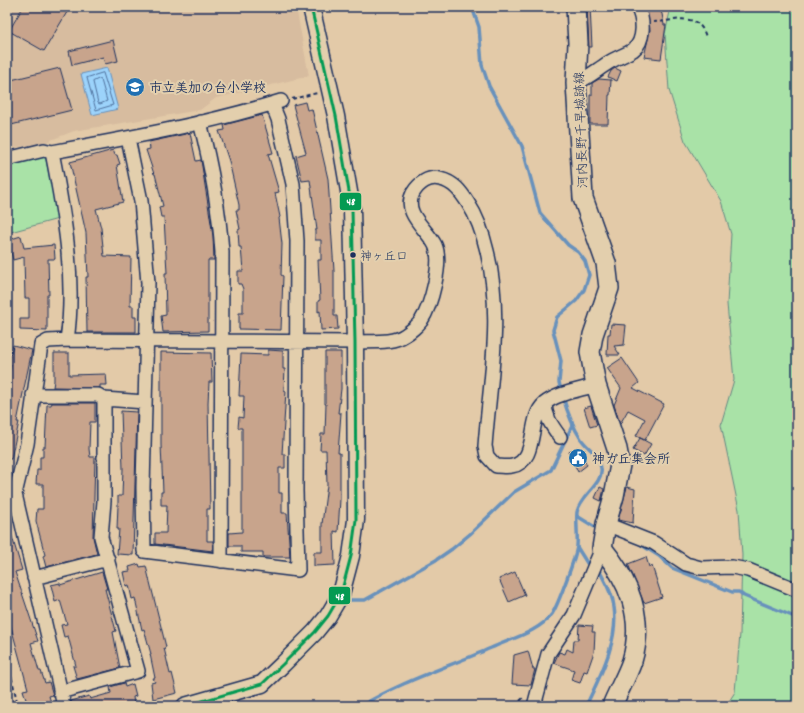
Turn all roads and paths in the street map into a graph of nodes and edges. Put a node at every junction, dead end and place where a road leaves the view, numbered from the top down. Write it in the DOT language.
graph roads {
  1 [pos="311,7"];
  2 [pos="576,7"];
  3 [pos="637,7"];
  4 [pos="643,22"];
  5 [pos="706,37"];
  6 [pos="576,83"];
  7 [pos="315,94"];
  8 [pos="276,103"];
  9 [pos="200,122"];
  10 [pos="128,138"];
  11 [pos="52,152"];
  12 [pos="7,159"];
  13 [pos="67,340"];
  14 [pos="146,341"];
  15 [pos="222,341"];
  16 [pos="297,342"];
  17 [pos="355,342"];
  18 [pos="592,386"];
  19 [pos="33,395"];
  20 [pos="104,399"];
  21 [pos="550,400"];
  22 [pos="144,402"];
  23 [pos="560,437"];
  24 [pos="606,524"];
  25 [pos="602,548"];
  26 [pos="108,559"];
  27 [pos="221,560"];
  28 [pos="34,578"];
  29 [pos="797,590"];
  30 [pos="7,657"];
  31 [pos="60,692"];
  32 [pos="216,702"];
  33 [pos="18,706"];
  34 [pos="64,706"];
  35 [pos="185,706"];
  36 [pos="534,706"];
  37 [pos="612,706"];
  1 -- 17 [label="street"];
  2 -- 6 [label="main road, 河内長野千早城跡線"];
  3 -- 4 [label="street"];
  4 -- 5 [label="path"];
  4 -- 6 [label="street"];
  6 -- 18 [label="main road, 河内長野千早城跡線"];
  7 -- 8 [label="path"];
  8 -- 9 [label="street"];
  8 -- 16 [label="street"];
  9 -- 10 [label="street"];
  9 -- 15 [label="street"];
  10 -- 11 [label="street"];
  10 -- 14 [label="street"];
  11 -- 12 [label="street"];
  11 -- 13 [label="street"];
  13 -- 14 [label="street"];
  13 -- 19 [label="street"];
  14 -- 15 [label="street"];
  14 -- 22 [label="street"];
  15 -- 16 [label="street"];
  15 -- 27 [label="street"];
  16 -- 17 [label="street"];
  16 -- 27 [label="street"];
  17 -- 21 [label="street"];
  17 -- 32 [label="street"];
  18 -- 21 [label="street"];
  18 -- 24 [label="main road, 河内長野千早城跡線"];
  19 -- 20 [label="street"];
  19 -- 28 [label="street"];
  20 -- 22 [label="street"];
  20 -- 26 [label="street"];
  21 -- 23 [label="street"];
  22 -- 27 [label="street"];
  24 -- 25 [label="main road, 河内長野千早城跡線"];
  24 -- 29 [label="street"];
  25 -- 36 [label="street"];
  25 -- 37 [label="main road"];
  26 -- 28 [label="street"];
  26 -- 31 [label="street"];
  28 -- 31 [label="street"];
  30 -- 33 [label="path"];
  31 -- 34 [label="street"];
  32 -- 35 [label="street"];
}
